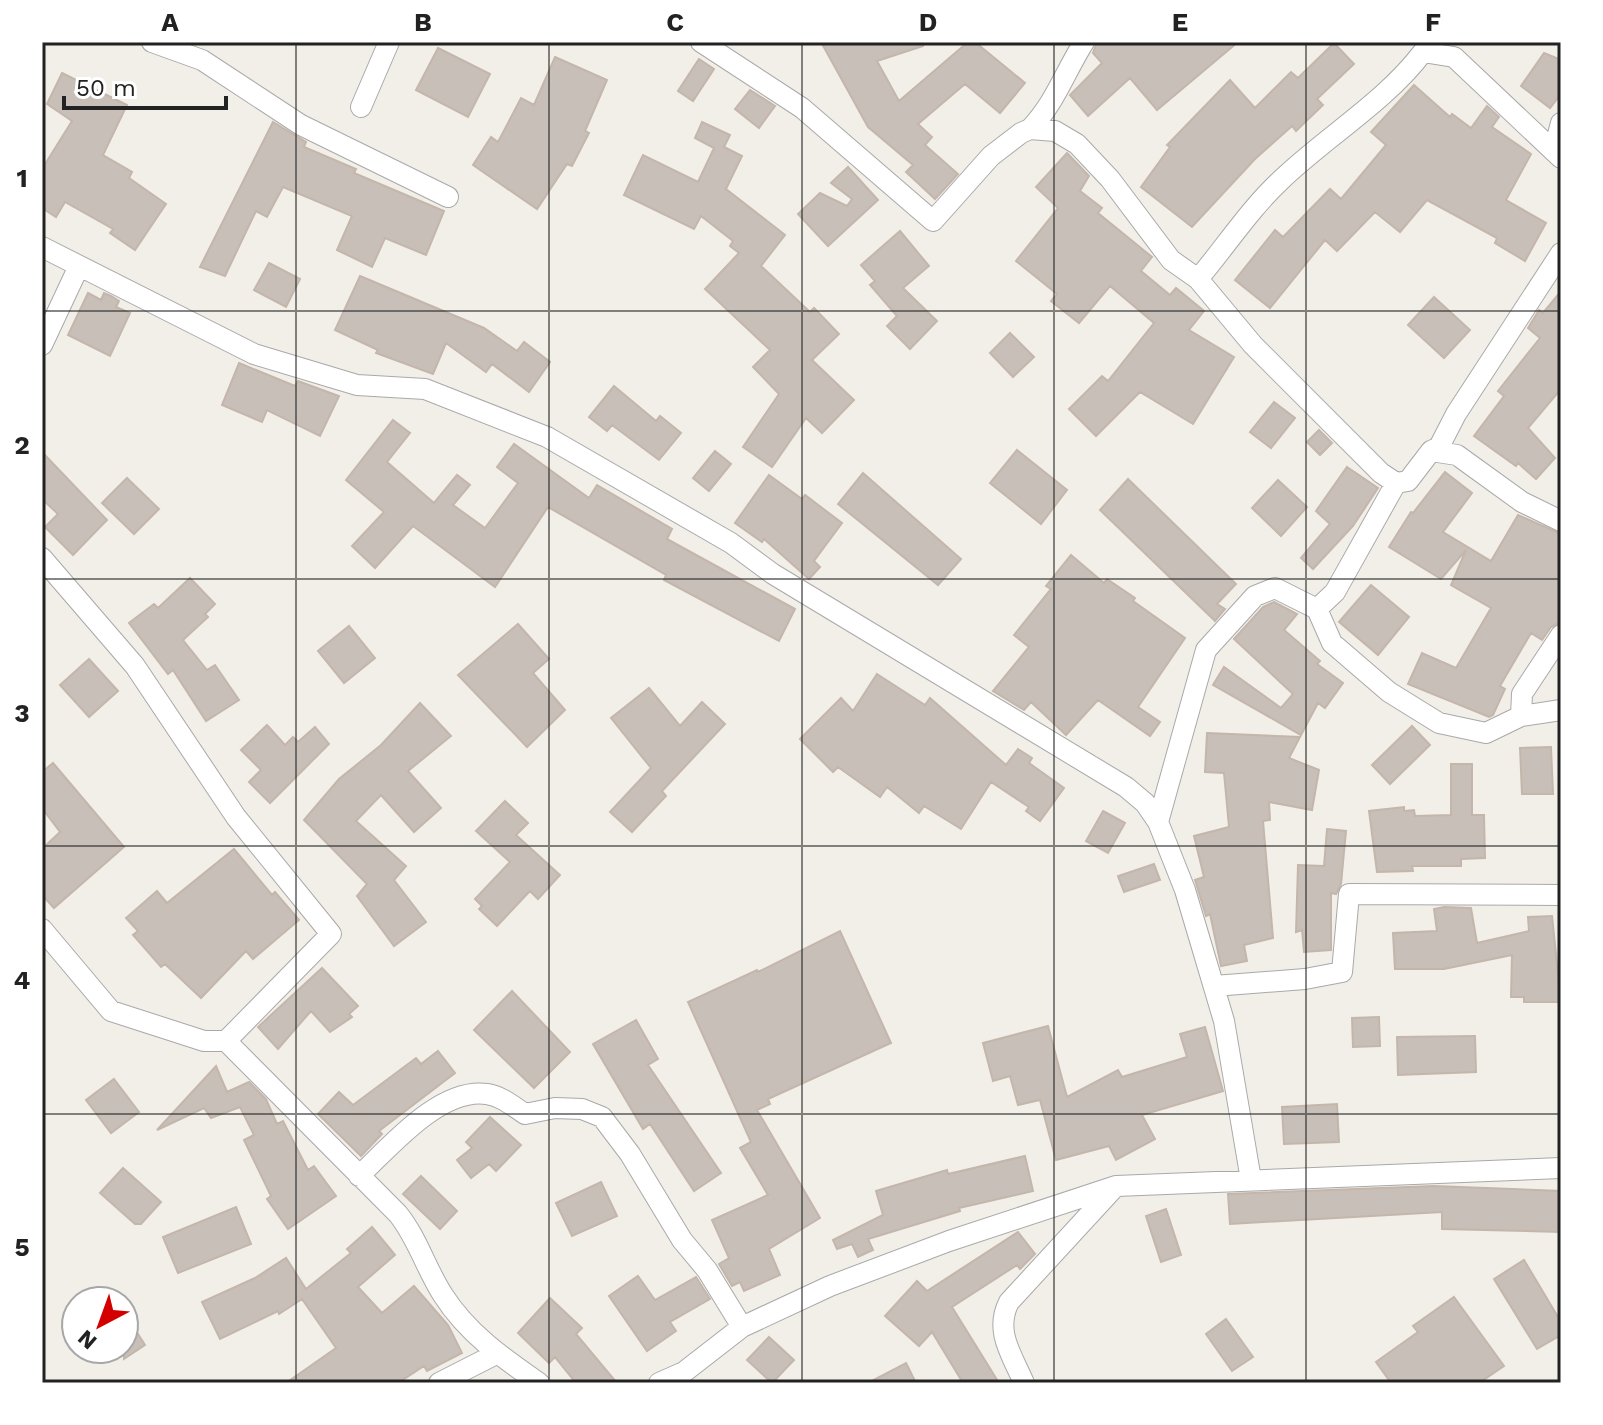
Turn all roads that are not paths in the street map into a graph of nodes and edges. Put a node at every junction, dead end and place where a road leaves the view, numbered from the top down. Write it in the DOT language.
graph roads {
  1 [pos="152,42"];
  2 [pos="389,42"];
  3 [pos="701,42"];
  4 [pos="1084,42"];
  5 [pos="361,107"];
  6 [pos="1561,123"];
  7 [pos="1030,129"];
  8 [pos="1557,153"];
  9 [pos="448,197"];
  10 [pos="42,247"];
  11 [pos="1561,253"];
  12 [pos="79,266"];
  13 [pos="1198,279"];
  14 [pos="42,345"];
  15 [pos="1431,451"];
  16 [pos="1396,483"];
  17 [pos="1561,521"];
  18 [pos="42,558"];
  19 [pos="1317,609"];
  20 [pos="1561,635"];
  21 [pos="1561,710"];
  22 [pos="1521,716"];
  23 [pos="1158,822"];
  24 [pos="1561,895"];
  25 [pos="42,929"];
  26 [pos="1214,986"];
  27 [pos="226,1041"];
  28 [pos="1561,1168"];
  29 [pos="359,1176"];
  30 [pos="1251,1180"];
  31 [pos="1116,1186"];
  32 [pos="742,1327"];
  33 [pos="496,1354"];
  34 [pos="439,1383"];
  35 [pos="539,1383"];
  36 [pos="659,1383"];
  37 [pos="1024,1383"];
  1 -- 9 [label="street"];
  2 -- 5 [label="street"];
  3 -- 7 [label="street"];
  4 -- 7 [label="street"];
  6 -- 8 [label="street"];
  7 -- 13 [label="street"];
  8 -- 13 [label="street"];
  10 -- 12 [label="street"];
  11 -- 15 [label="street"];
  12 -- 14 [label="street"];
  12 -- 23 [label="street"];
  13 -- 16 [label="street"];
  15 -- 16 [label="street"];
  15 -- 17 [label="street"];
  16 -- 19 [label="street"];
  18 -- 27 [label="street"];
  19 -- 22 [label="street"];
  19 -- 23 [label="street"];
  20 -- 22 [label="street"];
  21 -- 22 [label="street"];
  23 -- 26 [label="street"];
  24 -- 26 [label="street"];
  25 -- 27 [label="street"];
  26 -- 30 [label="street"];
  27 -- 29 [label="street"];
  28 -- 30 [label="street"];
  29 -- 32 [label="street"];
  29 -- 33 [label="street"];
  30 -- 31 [label="street"];
  31 -- 32 [label="street"];
  31 -- 37 [label="street"];
  32 -- 36 [label="street"];
  33 -- 34 [label="street"];
  33 -- 35 [label="street"];
}
